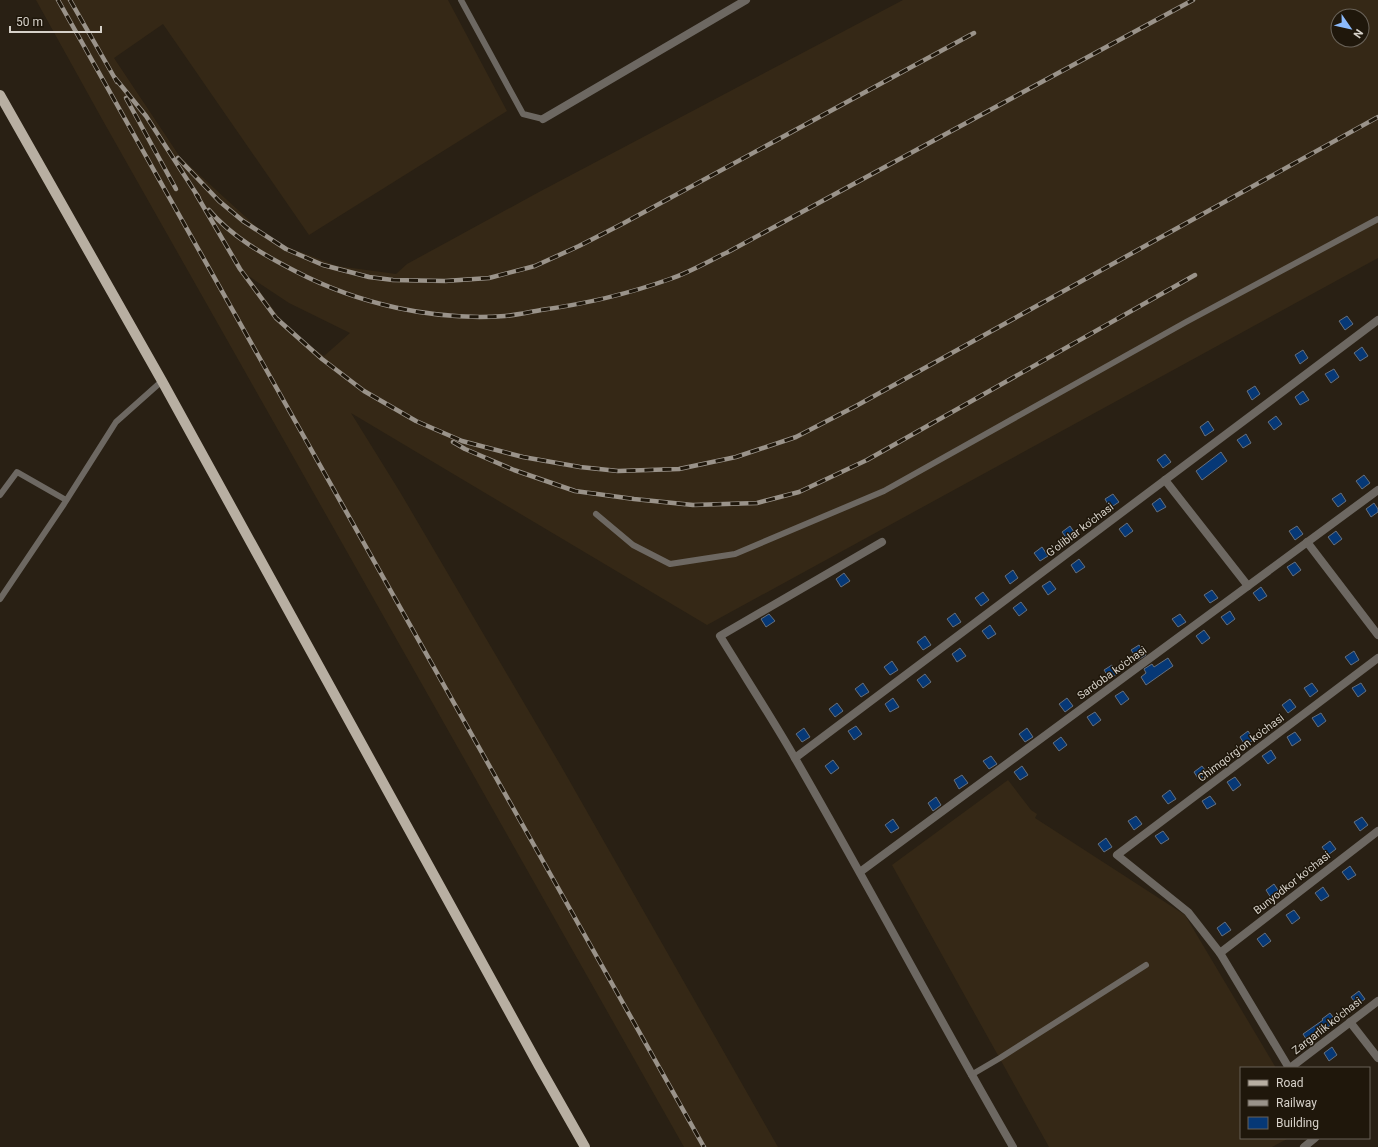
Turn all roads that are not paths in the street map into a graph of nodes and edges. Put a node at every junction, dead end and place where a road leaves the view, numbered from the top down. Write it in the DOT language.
graph roads {
  1 [pos="461,0"];
  2 [pos="746,0"];
  3 [pos="0,95"];
  4 [pos="543,119"];
  5 [pos="1378,219"];
  6 [pos="1378,320"];
  7 [pos="162,381"];
  8 [pos="1165,480"];
  9 [pos="1378,490"];
  10 [pos="0,495"];
  11 [pos="66,500"];
  12 [pos="596,514"];
  13 [pos="882,542"];
  14 [pos="1308,542"];
  15 [pos="1248,586"];
  16 [pos="0,598"];
  17 [pos="1378,636"];
  18 [pos="1378,658"];
  19 [pos="795,758"];
  20 [pos="1378,831"];
  21 [pos="860,872"];
  22 [pos="1220,953"];
  23 [pos="1146,965"];
  24 [pos="1378,1001"];
  25 [pos="1350,1022"];
  26 [pos="1378,1058"];
  27 [pos="1288,1067"];
  28 [pos="1290,1067"];
  29 [pos="971,1075"];
  30 [pos="1314,1139"];
  31 [pos="585,1147"];
  32 [pos="1013,1147"];
  33 [pos="1304,1147"];
  1 -- 4 [label="lane"];
  2 -- 4 [label="street"];
  3 -- 7 [label="main road"];
  5 -- 12 [label="lane"];
  6 -- 8 [label="street, G'oliblar ko'chasi"];
  7 -- 11 [label="lane"];
  7 -- 31 [label="main road"];
  8 -- 15 [label="street"];
  8 -- 19 [label="street, G'oliblar ko'chasi"];
  9 -- 14 [label="street, Sardoba ko'chasi"];
  10 -- 11 [label="lane"];
  11 -- 16 [label="lane"];
  13 -- 19 [label="street"];
  14 -- 15 [label="street, Sardoba ko'chasi"];
  14 -- 17 [label="street"];
  15 -- 21 [label="street, Sardoba ko'chasi"];
  18 -- 22 [label="street, Chimqo'rg'on ko'chasi"];
  19 -- 21 [label="street"];
  20 -- 22 [label="street, Bunyodkor ko'chasi"];
  21 -- 29 [label="street"];
  22 -- 27 [label="street"];
  23 -- 29 [label="lane"];
  24 -- 25 [label="street, Zargarlik ko'chasi"];
  25 -- 26 [label="street"];
  25 -- 28 [label="street, Zargarlik ko'chasi"];
  29 -- 32 [label="street"];
  30 -- 33 [label="street"];
}
